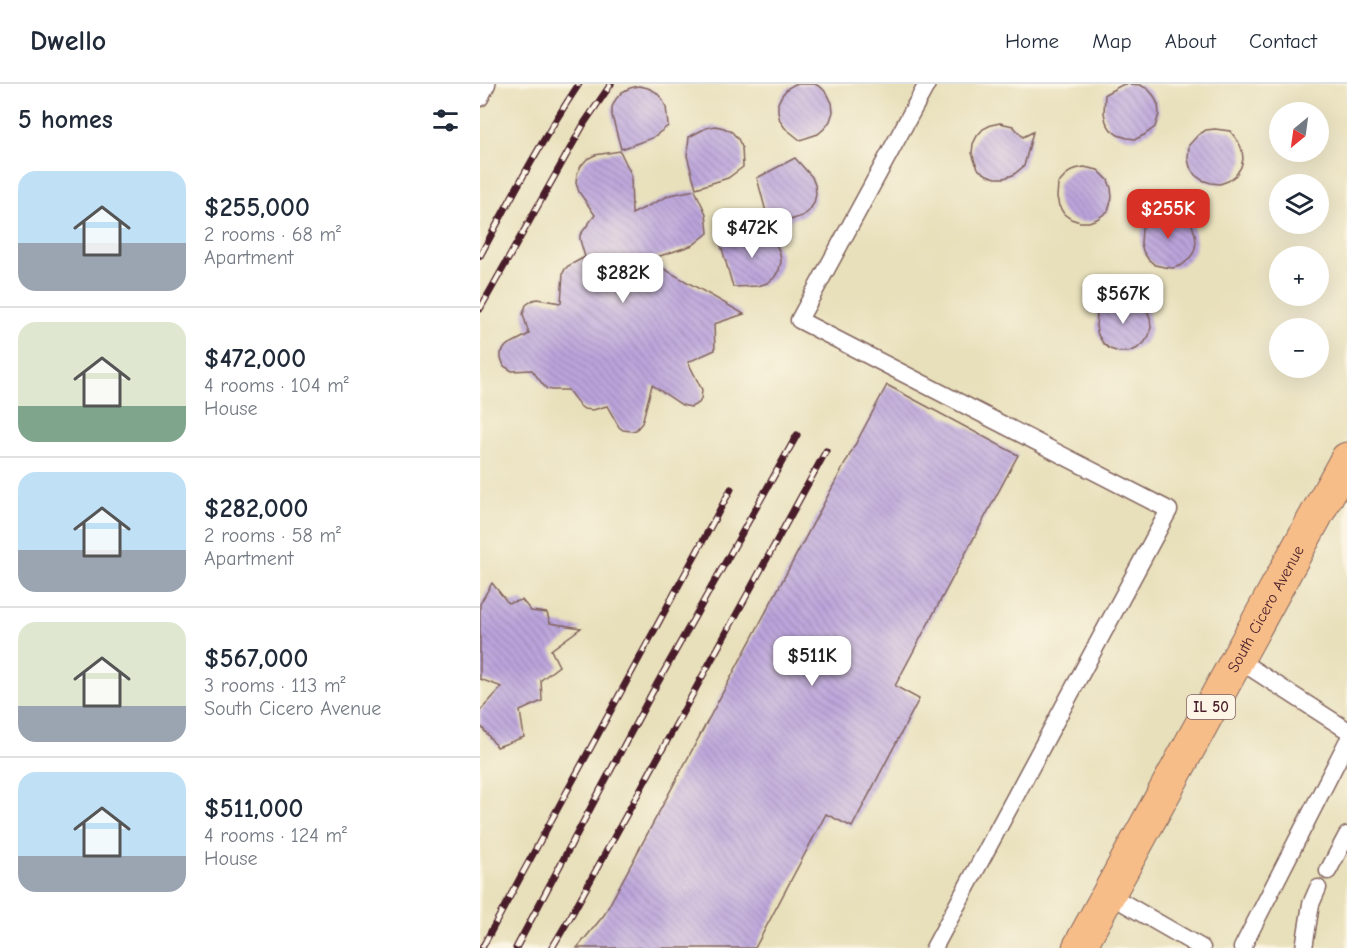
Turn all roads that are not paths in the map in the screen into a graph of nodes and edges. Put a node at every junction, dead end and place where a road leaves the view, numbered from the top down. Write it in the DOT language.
graph roads {
  1 [pos="487,84"];
  2 [pos="927,84"];
  3 [pos="480,98"];
  4 [pos="1347,459"];
  5 [pos="1237,660"];
  6 [pos="1347,730"];
  7 [pos="1347,742"];
  8 [pos="1347,836"];
  9 [pos="1328,871"];
  10 [pos="1318,888"];
  11 [pos="1108,894"];
  12 [pos="934,948"];
  13 [pos="1079,948"];
  14 [pos="1202,948"];
  15 [pos="1242,948"];
  16 [pos="1304,948"];
  1 -- 3 [label="lane"];
  2 -- 12 [label="lane"];
  4 -- 5 [label="main road, South Cicero Avenue / IL 50"];
  5 -- 6 [label="lane"];
  5 -- 11 [label="main road, South Cicero Avenue / IL 50"];
  7 -- 15 [label="lane"];
  8 -- 9 [label="lane"];
  10 -- 16 [label="lane"];
  11 -- 13 [label="main road, South Cicero Avenue / IL 50"];
  11 -- 14 [label="lane"];
}
